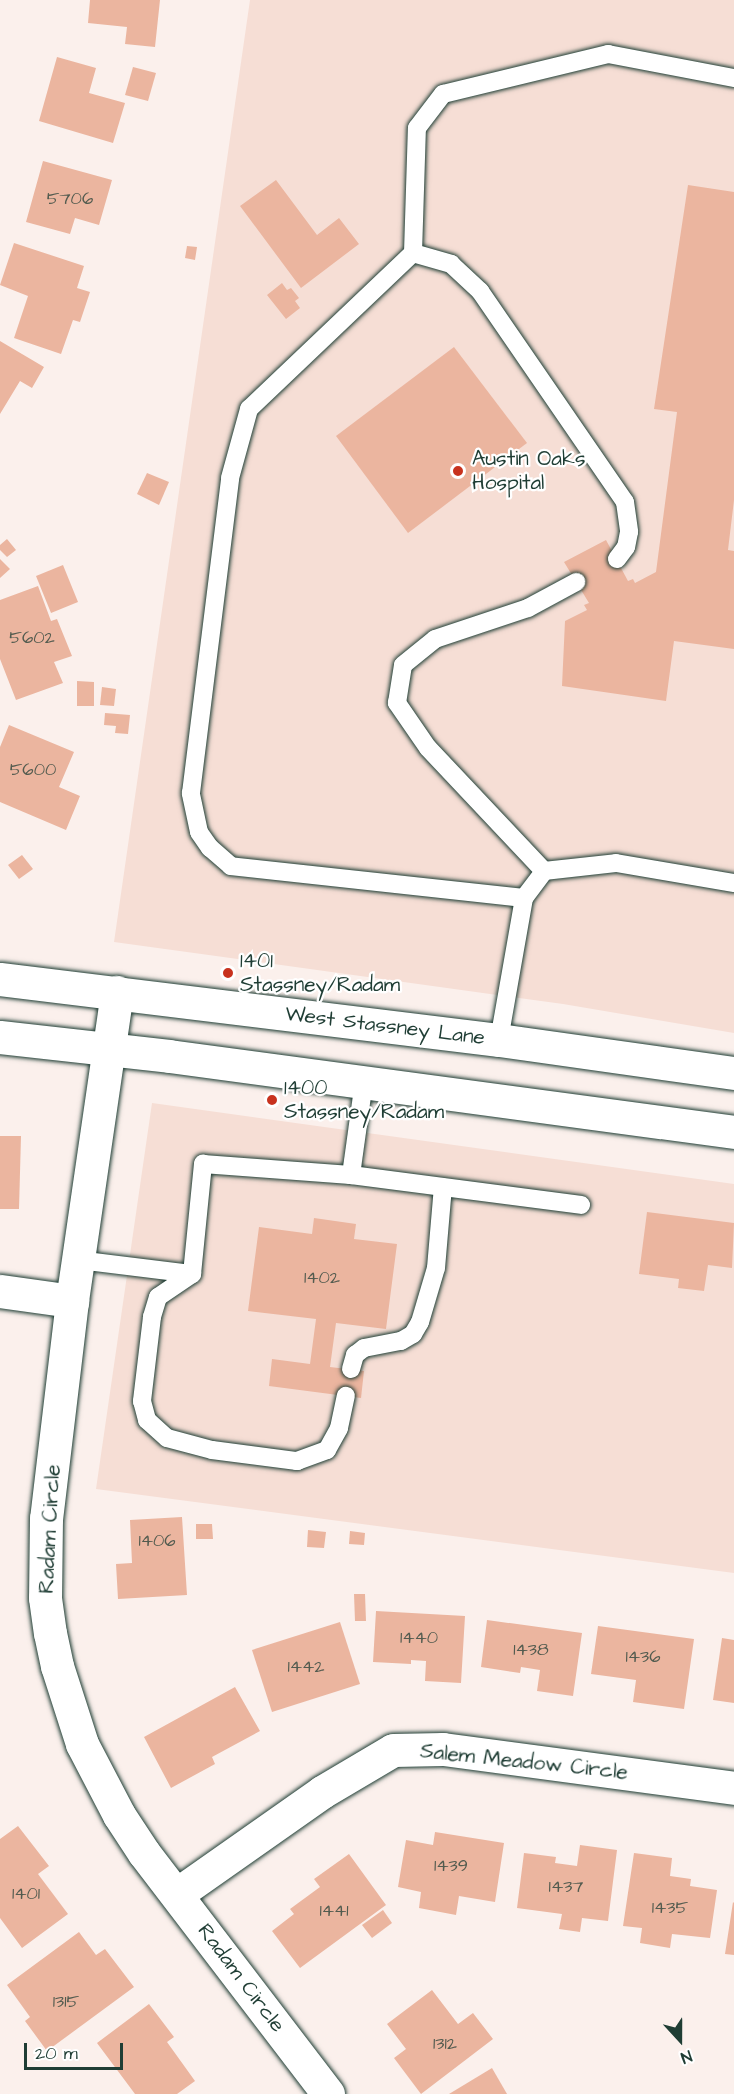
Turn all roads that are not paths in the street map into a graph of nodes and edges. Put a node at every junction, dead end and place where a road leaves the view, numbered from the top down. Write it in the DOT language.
graph roads {
  1 [pos="734,78"];
  2 [pos="413,254"];
  3 [pos="617,559"];
  4 [pos="576,582"];
  5 [pos="544,871"];
  6 [pos="734,883"];
  7 [pos="524,898"];
  8 [pos="0,979"];
  9 [pos="117,992"];
  10 [pos="0,1036"];
  11 [pos="499,1040"];
  12 [pos="109,1048"];
  13 [pos="734,1074"];
  14 [pos="364,1081"];
  15 [pos="734,1132"];
  16 [pos="351,1175"];
  17 [pos="443,1187"];
  18 [pos="581,1204"];
  19 [pos="78,1260"];
  20 [pos="192,1274"];
  21 [pos="0,1291"];
  22 [pos="72,1301"];
  23 [pos="351,1369"];
  24 [pos="346,1396"];
  25 [pos="734,1788"];
  26 [pos="177,1894"];
  27 [pos="328,2094"];
  1 -- 2 [label="lane"];
  2 -- 3 [label="lane"];
  2 -- 7 [label="lane"];
  4 -- 5 [label="lane"];
  5 -- 6 [label="lane"];
  5 -- 7 [label="lane"];
  7 -- 11 [label="lane"];
  8 -- 9 [label="street, West Stassney Lane"];
  9 -- 11 [label="street, West Stassney Lane"];
  9 -- 12 [label="street, Radam Circle"];
  10 -- 12 [label="street"];
  11 -- 13 [label="street, West Stassney Lane"];
  12 -- 14 [label="street"];
  12 -- 19 [label="street, Radam Circle"];
  14 -- 15 [label="street"];
  14 -- 16 [label="lane"];
  16 -- 17 [label="lane"];
  16 -- 20 [label="lane"];
  17 -- 18 [label="lane"];
  17 -- 23 [label="lane"];
  19 -- 20 [label="lane"];
  19 -- 22 [label="street, Radam Circle"];
  20 -- 24 [label="lane"];
  21 -- 22 [label="street"];
  22 -- 26 [label="street, Radam Circle"];
  25 -- 26 [label="street, Salem Meadow Circle"];
  26 -- 27 [label="street, Radam Circle"];
}
